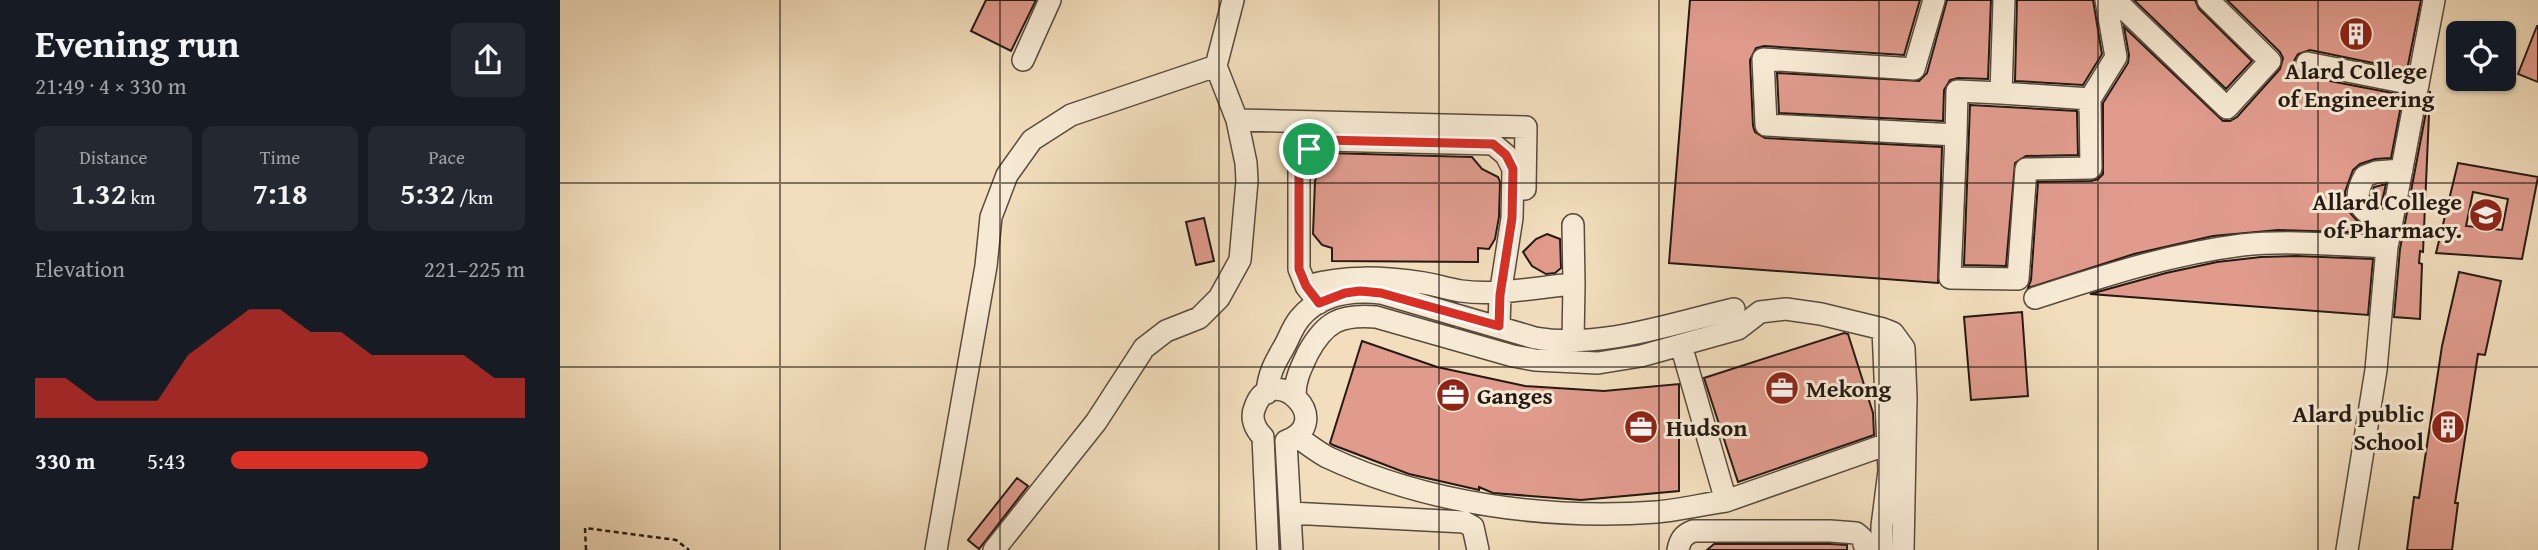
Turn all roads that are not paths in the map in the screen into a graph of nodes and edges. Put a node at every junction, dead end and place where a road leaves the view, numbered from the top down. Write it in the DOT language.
graph roads {
  1 [pos="1050,0"];
  2 [pos="1233,0"];
  3 [pos="1934,0"];
  4 [pos="2004,0"];
  5 [pos="2106,0"];
  6 [pos="2115,0"];
  7 [pos="2208,0"];
  8 [pos="2434,0"];
  9 [pos="1023,60"];
  10 [pos="2307,63"];
  11 [pos="1216,66"];
  12 [pos="2418,85"];
  13 [pos="2001,93"];
  14 [pos="2090,99"];
  15 [pos="1237,120"];
  16 [pos="1956,135"];
  17 [pos="2402,170"];
  18 [pos="1525,211"];
  19 [pos="1573,225"];
  20 [pos="2391,226"];
  21 [pos="2387,247"];
  22 [pos="1574,284"];
  23 [pos="1306,286"];
  24 [pos="1501,291"];
  25 [pos="2035,298"];
  26 [pos="1319,303"];
  27 [pos="1734,309"];
  28 [pos="1499,326"];
  29 [pos="1573,342"];
  30 [pos="1681,345"];
  31 [pos="1267,393"];
  32 [pos="1294,395"];
  33 [pos="1291,438"];
  34 [pos="1896,441"];
  35 [pos="1726,500"];
  36 [pos="1290,513"];
  37 [pos="936,550"];
  38 [pos="994,550"];
  39 [pos="1268,550"];
  40 [pos="1292,550"];
  41 [pos="1478,550"];
  42 [pos="1678,550"];
  43 [pos="1866,550"];
  44 [pos="1882,550"];
  45 [pos="1903,550"];
  46 [pos="2347,550"];
  1 -- 9 [label="street"];
  2 -- 11 [label="street"];
  3 -- 16 [label="street"];
  4 -- 13 [label="street"];
  5 -- 14 [label="street"];
  6 -- 7 [label="street"];
  8 -- 12 [label="street"];
  10 -- 12 [label="street"];
  11 -- 15 [label="street"];
  11 -- 37 [label="street"];
  12 -- 17 [label="street"];
  13 -- 14 [label="street"];
  13 -- 16 [label="street"];
  14 -- 16 [label="street"];
  15 -- 18 [label="street"];
  15 -- 38 [label="street"];
  17 -- 20 [label="street"];
  17 -- 20 [label="street"];
  19 -- 22 [label="street"];
  20 -- 21 [label="street"];
  21 -- 25 [label="street"];
  21 -- 46 [label="street"];
  22 -- 24 [label="street"];
  22 -- 29 [label="street"];
  23 -- 24 [label="street"];
  23 -- 24 [label="street"];
  23 -- 26 [label="street"];
  24 -- 28 [label="street"];
  26 -- 28 [label="street"];
  26 -- 31 [label="street"];
  27 -- 29 [label="street"];
  28 -- 29 [label="street"];
  30 -- 32 [label="street"];
  30 -- 34 [label="street"];
  30 -- 35 [label="street"];
  31 -- 32 [label="street"];
  31 -- 39 [label="street"];
  32 -- 33 [label="street"];
  33 -- 35 [label="street"];
  33 -- 36 [label="street"];
  34 -- 35 [label="street"];
  34 -- 44 [label="street"];
  34 -- 45 [label="street"];
  36 -- 40 [label="street"];
  36 -- 41 [label="street"];
  42 -- 43 [label="street"];
}
